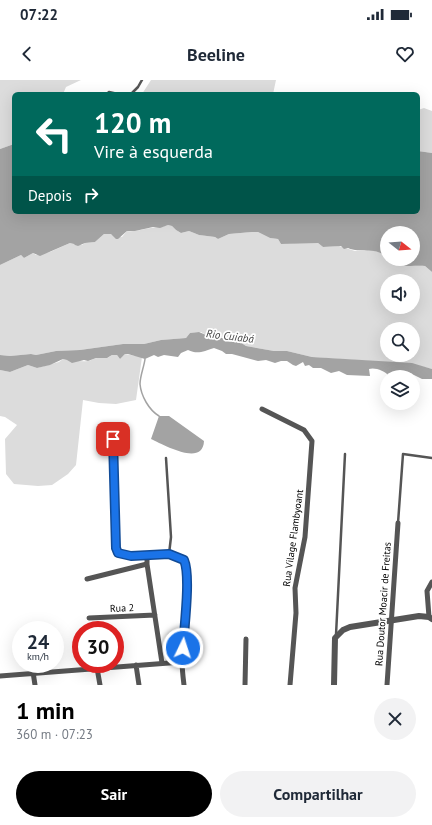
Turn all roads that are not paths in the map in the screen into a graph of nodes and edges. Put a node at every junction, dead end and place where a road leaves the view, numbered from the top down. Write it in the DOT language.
graph roads {
  1 [pos="142,80"];
  2 [pos="133,92"];
  3 [pos="262,409"];
  4 [pos="113,439"];
  5 [pos="345,454"];
  6 [pos="166,458"];
  7 [pos="432,458"];
  8 [pos="398,523"];
  9 [pos="169,554"];
  10 [pos="147,556"];
  11 [pos="147,564"];
  12 [pos="87,578"];
  13 [pos="432,582"];
  14 [pos="155,615"];
  15 [pos="89,618"];
  16 [pos="430,618"];
  17 [pos="391,622"];
  18 [pos="246,638"];
  19 [pos="335,638"];
  20 [pos="182,662"];
  21 [pos="162,663"];
  22 [pos="136,665"];
  23 [pos="124,666"];
  24 [pos="25,673"];
  25 [pos="33,673"];
  26 [pos="98,673"];
  27 [pos="0,676"];
  28 [pos="35,685"];
  29 [pos="100,685"];
  30 [pos="139,685"];
  31 [pos="184,685"];
  32 [pos="245,685"];
  33 [pos="290,685"];
  34 [pos="334,685"];
  35 [pos="387,685"];
  1 -- 2 [label="lane"];
  3 -- 33 [label="street, Rua Vilage Flambyoant"];
  4 -- 10 [label="lane"];
  5 -- 19 [label="lane"];
  6 -- 9 [label="lane"];
  7 -- 8 [label="lane"];
  8 -- 17 [label="street, Rua Doutor Moacir de Freitas"];
  9 -- 10 [label="street"];
  9 -- 20 [label="street"];
  10 -- 11 [label="street"];
  11 -- 12 [label="street"];
  11 -- 14 [label="street"];
  13 -- 16 [label="street"];
  14 -- 15 [label="street, Rua 2"];
  14 -- 21 [label="street"];
  16 -- 17 [label="street"];
  17 -- 19 [label="street"];
  17 -- 35 [label="street, Rua Doutor Moacir de Freitas"];
  18 -- 32 [label="street"];
  19 -- 34 [label="street"];
  20 -- 21 [label="street"];
  20 -- 31 [label="street"];
  21 -- 22 [label="street"];
  22 -- 23 [label="street"];
  22 -- 30 [label="street"];
  24 -- 27 [label="street"];
  25 -- 28 [label="street"];
  26 -- 29 [label="street"];
}
